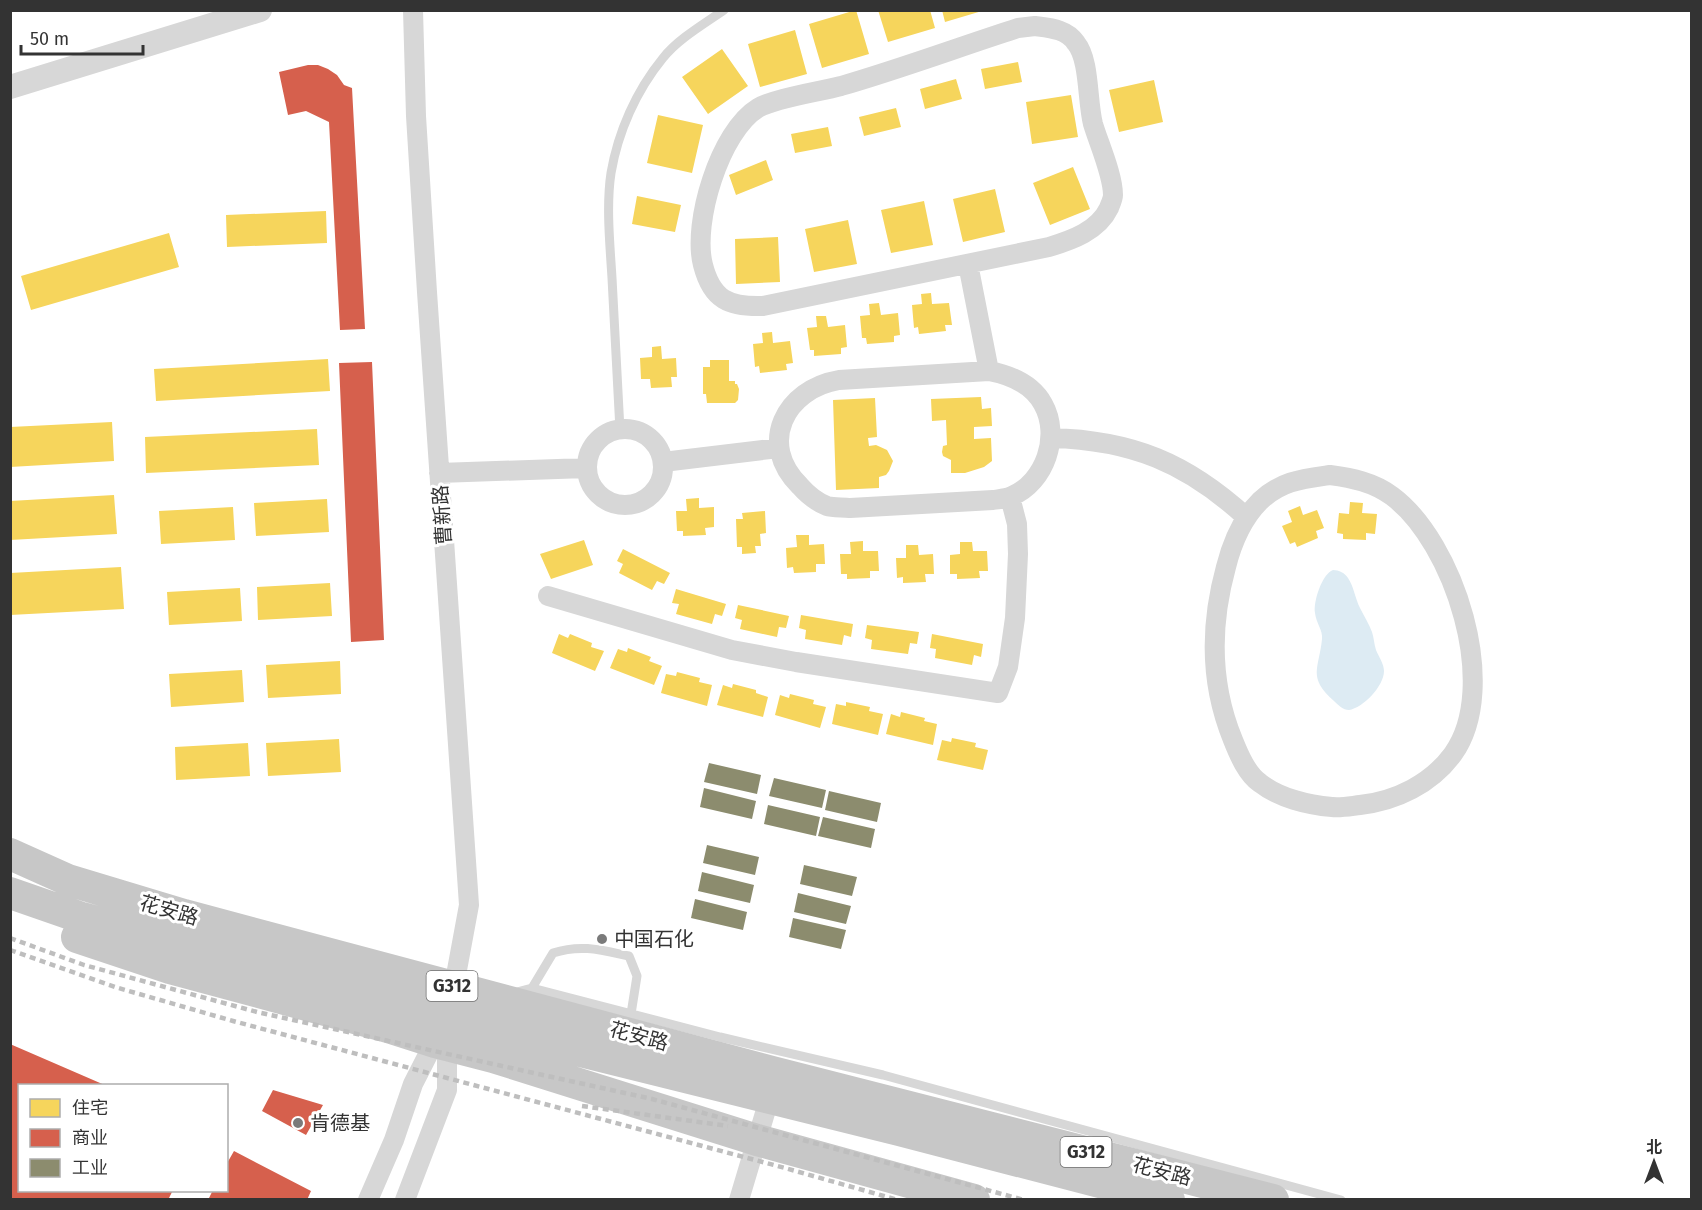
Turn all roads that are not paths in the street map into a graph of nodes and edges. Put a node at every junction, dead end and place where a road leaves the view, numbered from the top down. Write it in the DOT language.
graph roads {
  1 [pos="260,10"];
  2 [pos="412,10"];
  3 [pos="724,10"];
  4 [pos="10,87"];
  5 [pos="968,264"];
  6 [pos="989,372"];
  7 [pos="620,429"];
  8 [pos="1051,438"];
  9 [pos="779,448"];
  10 [pos="663,462"];
  11 [pos="586,468"];
  12 [pos="439,473"];
  13 [pos="1011,497"];
  14 [pos="1246,517"];
  15 [pos="548,596"];
  16 [pos="10,854"];
  17 [pos="10,892"];
  18 [pos="10,914"];
  19 [pos="454,987"];
  20 [pos="532,988"];
  21 [pos="494,997"];
  22 [pos="631,1014"];
  23 [pos="443,1035"];
  24 [pos="768,1103"];
  25 [pos="757,1140"];
  26 [pos="368,1200"];
  27 [pos="405,1200"];
  28 [pos="739,1200"];
  29 [pos="974,1200"];
  30 [pos="1170,1200"];
  31 [pos="1273,1200"];
  32 [pos="1341,1200"];
  1 -- 4 [label="street"];
  2 -- 12 [label="street, 曹新路"];
  3 -- 7 [label="lane"];
  5 -- 5 [label="street"];
  5 -- 6 [label="street"];
  6 -- 8 [label="street"];
  6 -- 9 [label="street"];
  7 -- 10 [label="street"];
  7 -- 11 [label="street"];
  8 -- 13 [label="street"];
  8 -- 14 [label="street"];
  9 -- 10 [label="street"];
  9 -- 13 [label="street"];
  10 -- 11 [label="street"];
  11 -- 12 [label="street"];
  12 -- 19 [label="street, 曹新路"];
  13 -- 15 [label="street"];
  14 -- 14 [label="street"];
  16 -- 19 [label="highway, 花安路 / G312"];
  17 -- 23 [label="highway, 花安路 / G312"];
  18 -- 23 [label="highway"];
  19 -- 21 [label="highway, 花安路 / G312"];
  19 -- 23 [label="street, 曹新路"];
  20 -- 21 [label="lane"];
  20 -- 22 [label="lane"];
  20 -- 22 [label="lane"];
  21 -- 31 [label="highway, 花安路 / G312"];
  22 -- 32 [label="lane"];
  23 -- 25 [label="highway"];
  23 -- 26 [label="street"];
  23 -- 27 [label="street"];
  23 -- 30 [label="highway, 花安路 / G312"];
  24 -- 25 [label="street"];
  25 -- 28 [label="street"];
  25 -- 29 [label="highway"];
}
